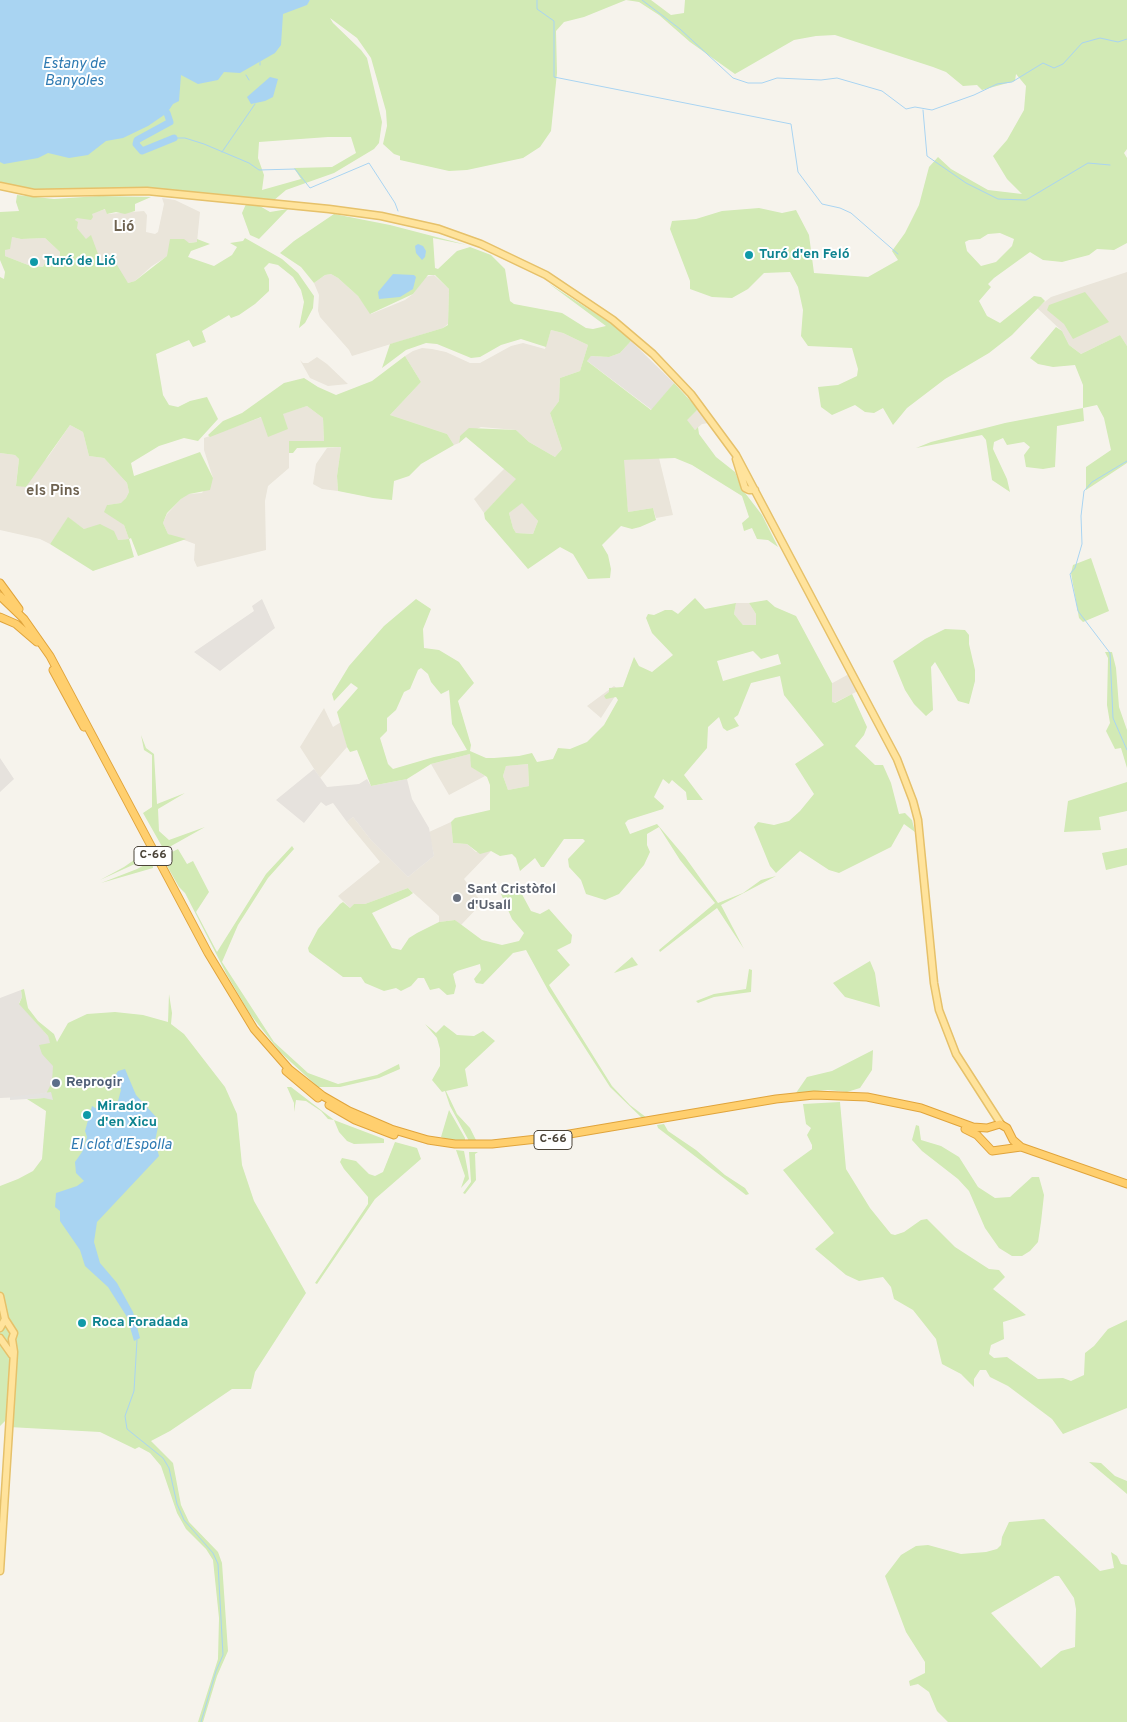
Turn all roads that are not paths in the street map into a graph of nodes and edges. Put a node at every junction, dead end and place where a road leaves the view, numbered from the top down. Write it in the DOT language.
graph roads {
  1 [pos="0,186"];
  2 [pos="736,455"];
  3 [pos="746,490"];
  4 [pos="755,490"];
  5 [pos="763,504"];
  6 [pos="0,583"];
  7 [pos="0,596"];
  8 [pos="0,601"];
  9 [pos="0,617"];
  10 [pos="37,642"];
  11 [pos="67,685"];
  12 [pos="993,1113"];
  13 [pos="1001,1124"];
  14 [pos="988,1127"];
  15 [pos="1011,1137"];
  16 [pos="984,1142"];
  17 [pos="1020,1147"];
  18 [pos="1005,1150"];
  19 [pos="1127,1184"];
  20 [pos="0,1296"];
  21 [pos="5,1319"];
  22 [pos="10,1326"];
  23 [pos="1,1328"];
  24 [pos="2,1339"];
  25 [pos="12,1339"];
  26 [pos="13,1357"];
  27 [pos="0,1571"];
  1 -- 2 [label="main road"];
  2 -- 3 [label="main road"];
  2 -- 4 [label="main road"];
  3 -- 4 [label="main road"];
  3 -- 5 [label="main road"];
  4 -- 5 [label="main road"];
  5 -- 12 [label="main road"];
  6 -- 11 [label="highway"];
  7 -- 11 [label="highway, C-66"];
  8 -- 10 [label="highway, C-66"];
  9 -- 10 [label="highway"];
  10 -- 16 [label="highway, C-66"];
  11 -- 14 [label="highway, C-66"];
  12 -- 13 [label="main road"];
  12 -- 14 [label="main road"];
  13 -- 14 [label="highway, C-66"];
  13 -- 15 [label="highway"];
  14 -- 16 [label="highway"];
  15 -- 17 [label="highway"];
  15 -- 18 [label="highway"];
  16 -- 18 [label="highway, C-66"];
  17 -- 18 [label="highway"];
  17 -- 19 [label="highway"];
  20 -- 21 [label="main road"];
  21 -- 22 [label="main road"];
  21 -- 23 [label="main road"];
  22 -- 23 [label="main road"];
  22 -- 25 [label="main road"];
  24 -- 25 [label="main road"];
  24 -- 26 [label="main road"];
  25 -- 26 [label="main road"];
  26 -- 27 [label="main road"];
}
